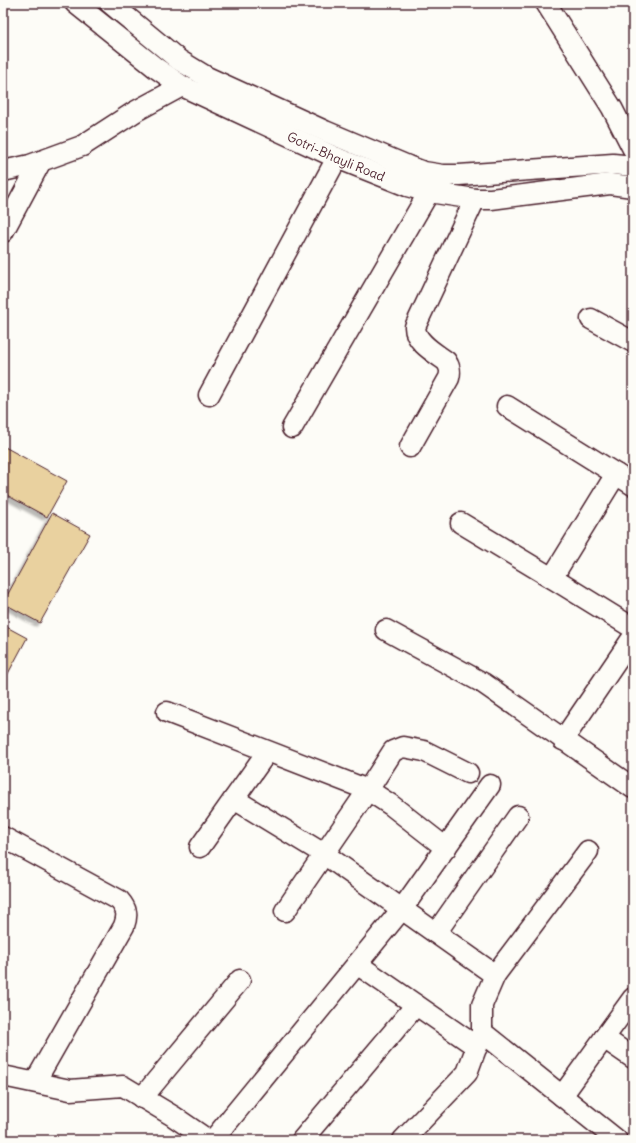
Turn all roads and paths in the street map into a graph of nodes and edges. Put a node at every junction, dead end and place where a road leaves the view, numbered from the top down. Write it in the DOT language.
graph roads {
  1 [pos="75,3"];
  2 [pos="110,3"];
  3 [pos="546,3"];
  4 [pos="182,86"];
  5 [pos="633,149"];
  6 [pos="337,158"];
  7 [pos="41,161"];
  8 [pos="633,166"];
  9 [pos="3,172"];
  10 [pos="633,187"];
  11 [pos="430,192"];
  12 [pos="475,199"];
  13 [pos="3,232"];
  14 [pos="591,319"];
  15 [pos="633,342"];
  16 [pos="209,395"];
  17 [pos="507,406"];
  18 [pos="292,428"];
  19 [pos="410,447"];
  20 [pos="616,474"];
  21 [pos="633,484"];
  22 [pos="462,523"];
  23 [pos="552,578"];
  24 [pos="633,628"];
  25 [pos="386,630"];
  26 [pos="633,637"];
  27 [pos="166,712"];
  28 [pos="563,740"];
  29 [pos="267,752"];
  30 [pos="468,773"];
  31 [pos="490,785"];
  32 [pos="633,788"];
  33 [pos="368,790"];
  34 [pos="234,799"];
  35 [pos="518,816"];
  36 [pos="6,845"];
  37 [pos="200,846"];
  38 [pos="446,848"];
  39 [pos="588,851"];
  40 [pos="324,854"];
  41 [pos="402,909"];
  42 [pos="285,911"];
  43 [pos="436,933"];
  44 [pos="357,964"];
  45 [pos="495,975"];
  46 [pos="240,980"];
  47 [pos="633,998"];
  48 [pos="416,1005"];
  49 [pos="604,1038"];
  50 [pos="479,1039"];
  51 [pos="633,1058"];
  52 [pos="3,1076"];
  53 [pos="35,1082"];
  54 [pos="562,1096"];
  55 [pos="142,1098"];
  56 [pos="412,1137"];
  57 [pos="208,1140"];
  58 [pos="213,1140"];
  59 [pos="302,1140"];
  60 [pos="617,1140"];
  1 -- 4 [label="street, Gotri-Bhayli Road"];
  2 -- 8 [label="street, Gotri-Bhayli Road"];
  3 -- 5 [label="street"];
  4 -- 6 [label="street, Gotri-Bhayli Road"];
  4 -- 7 [label="street"];
  6 -- 11 [label="street, Gotri-Bhayli Road"];
  6 -- 16 [label="street"];
  7 -- 9 [label="street"];
  7 -- 13 [label="street"];
  10 -- 12 [label="street, Gotri-Bhayli Road"];
  11 -- 12 [label="street, Gotri-Bhayli Road"];
  11 -- 18 [label="street"];
  12 -- 19 [label="street"];
  14 -- 15 [label="street"];
  17 -- 20 [label="street"];
  20 -- 21 [label="street"];
  20 -- 23 [label="street"];
  22 -- 23 [label="street"];
  23 -- 24 [label="street"];
  25 -- 28 [label="street"];
  26 -- 28 [label="street"];
  27 -- 29 [label="street"];
  28 -- 32 [label="street"];
  29 -- 33 [label="street"];
  29 -- 34 [label="street"];
  30 -- 33 [label="street"];
  31 -- 38 [label="street"];
  33 -- 38 [label="street"];
  33 -- 40 [label="street"];
  34 -- 37 [label="street"];
  34 -- 40 [label="street"];
  35 -- 43 [label="street"];
  36 -- 53 [label="street"];
  38 -- 41 [label="street"];
  39 -- 45 [label="street"];
  40 -- 41 [label="street"];
  40 -- 42 [label="street"];
  41 -- 43 [label="street"];
  41 -- 44 [label="street"];
  43 -- 45 [label="street"];
  44 -- 48 [label="street"];
  44 -- 58 [label="street"];
  45 -- 50 [label="street"];
  46 -- 55 [label="street"];
  47 -- 49 [label="street"];
  48 -- 50 [label="street"];
  48 -- 59 [label="street"];
  49 -- 51 [label="street"];
  49 -- 54 [label="street"];
  50 -- 54 [label="street"];
  50 -- 56 [label="street"];
  52 -- 53 [label="street"];
  53 -- 55 [label="street"];
  54 -- 60 [label="street"];
  55 -- 57 [label="street"];
}
